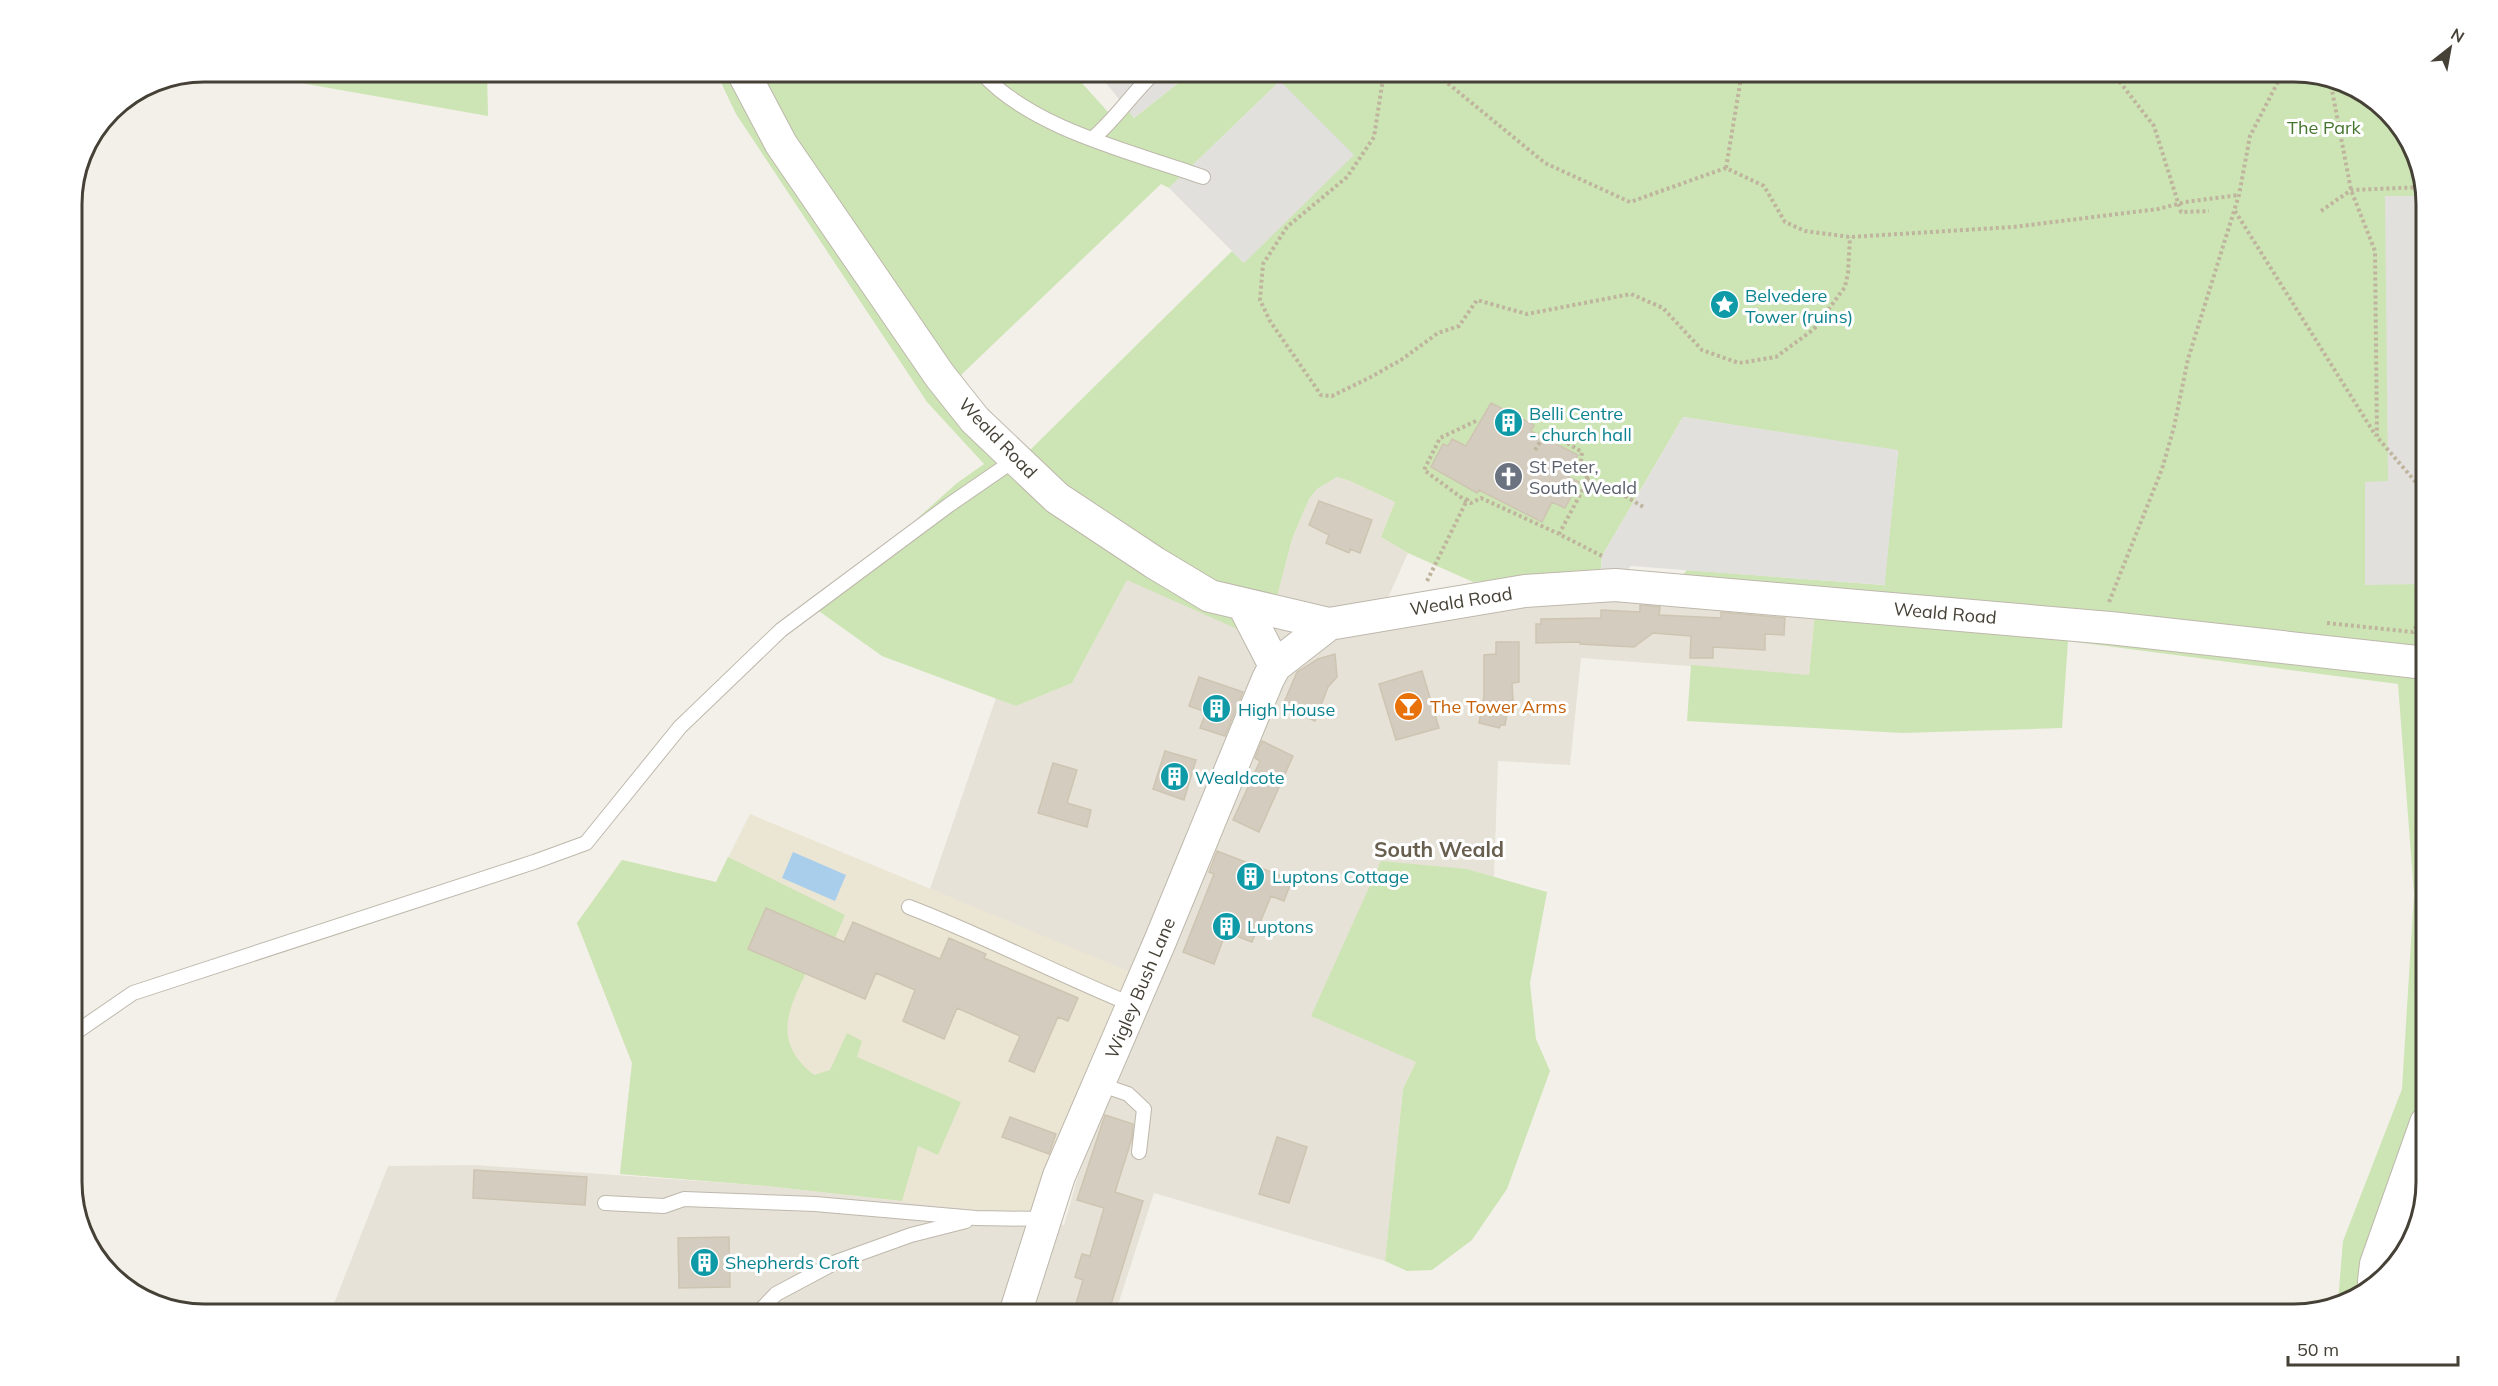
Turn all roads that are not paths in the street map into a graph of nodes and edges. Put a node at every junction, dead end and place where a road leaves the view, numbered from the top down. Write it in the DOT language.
graph roads {
  1 [pos="748,82"];
  2 [pos="992,82"];
  3 [pos="1144,82"];
  4 [pos="1092,139"];
  5 [pos="1203,177"];
  6 [pos="1016,459"];
  7 [pos="1243,604"];
  8 [pos="1329,624"];
  9 [pos="2415,661"];
  10 [pos="1275,666"];
  11 [pos="909,907"];
  12 [pos="1133,1005"];
  13 [pos="83,1027"];
  14 [pos="1099,1084"];
  15 [pos="2416,1151"];
  16 [pos="1139,1152"];
  17 [pos="605,1203"];
  18 [pos="976,1218"];
  19 [pos="1043,1219"];
  20 [pos="2375,1272"];
  21 [pos="766,1304"];
  22 [pos="1018,1304"];
  1 -- 6 [label="street, Weald Road"];
  2 -- 4 [label="lane"];
  3 -- 4 [label="lane"];
  4 -- 5 [label="lane"];
  6 -- 7 [label="street, Weald Road"];
  6 -- 13 [label="lane"];
  7 -- 8 [label="street, Weald Road"];
  7 -- 10 [label="street"];
  8 -- 9 [label="street, Weald Road"];
  8 -- 10 [label="street, Wigley Bush Lane"];
  10 -- 12 [label="street, Wigley Bush Lane"];
  11 -- 12 [label="lane"];
  12 -- 14 [label="street, Wigley Bush Lane"];
  14 -- 16 [label="lane"];
  14 -- 19 [label="street, Wigley Bush Lane"];
  15 -- 20 [label="street"];
  17 -- 18 [label="lane"];
  18 -- 19 [label="lane"];
  18 -- 21 [label="lane"];
  19 -- 22 [label="street, Wigley Bush Lane"];
}
